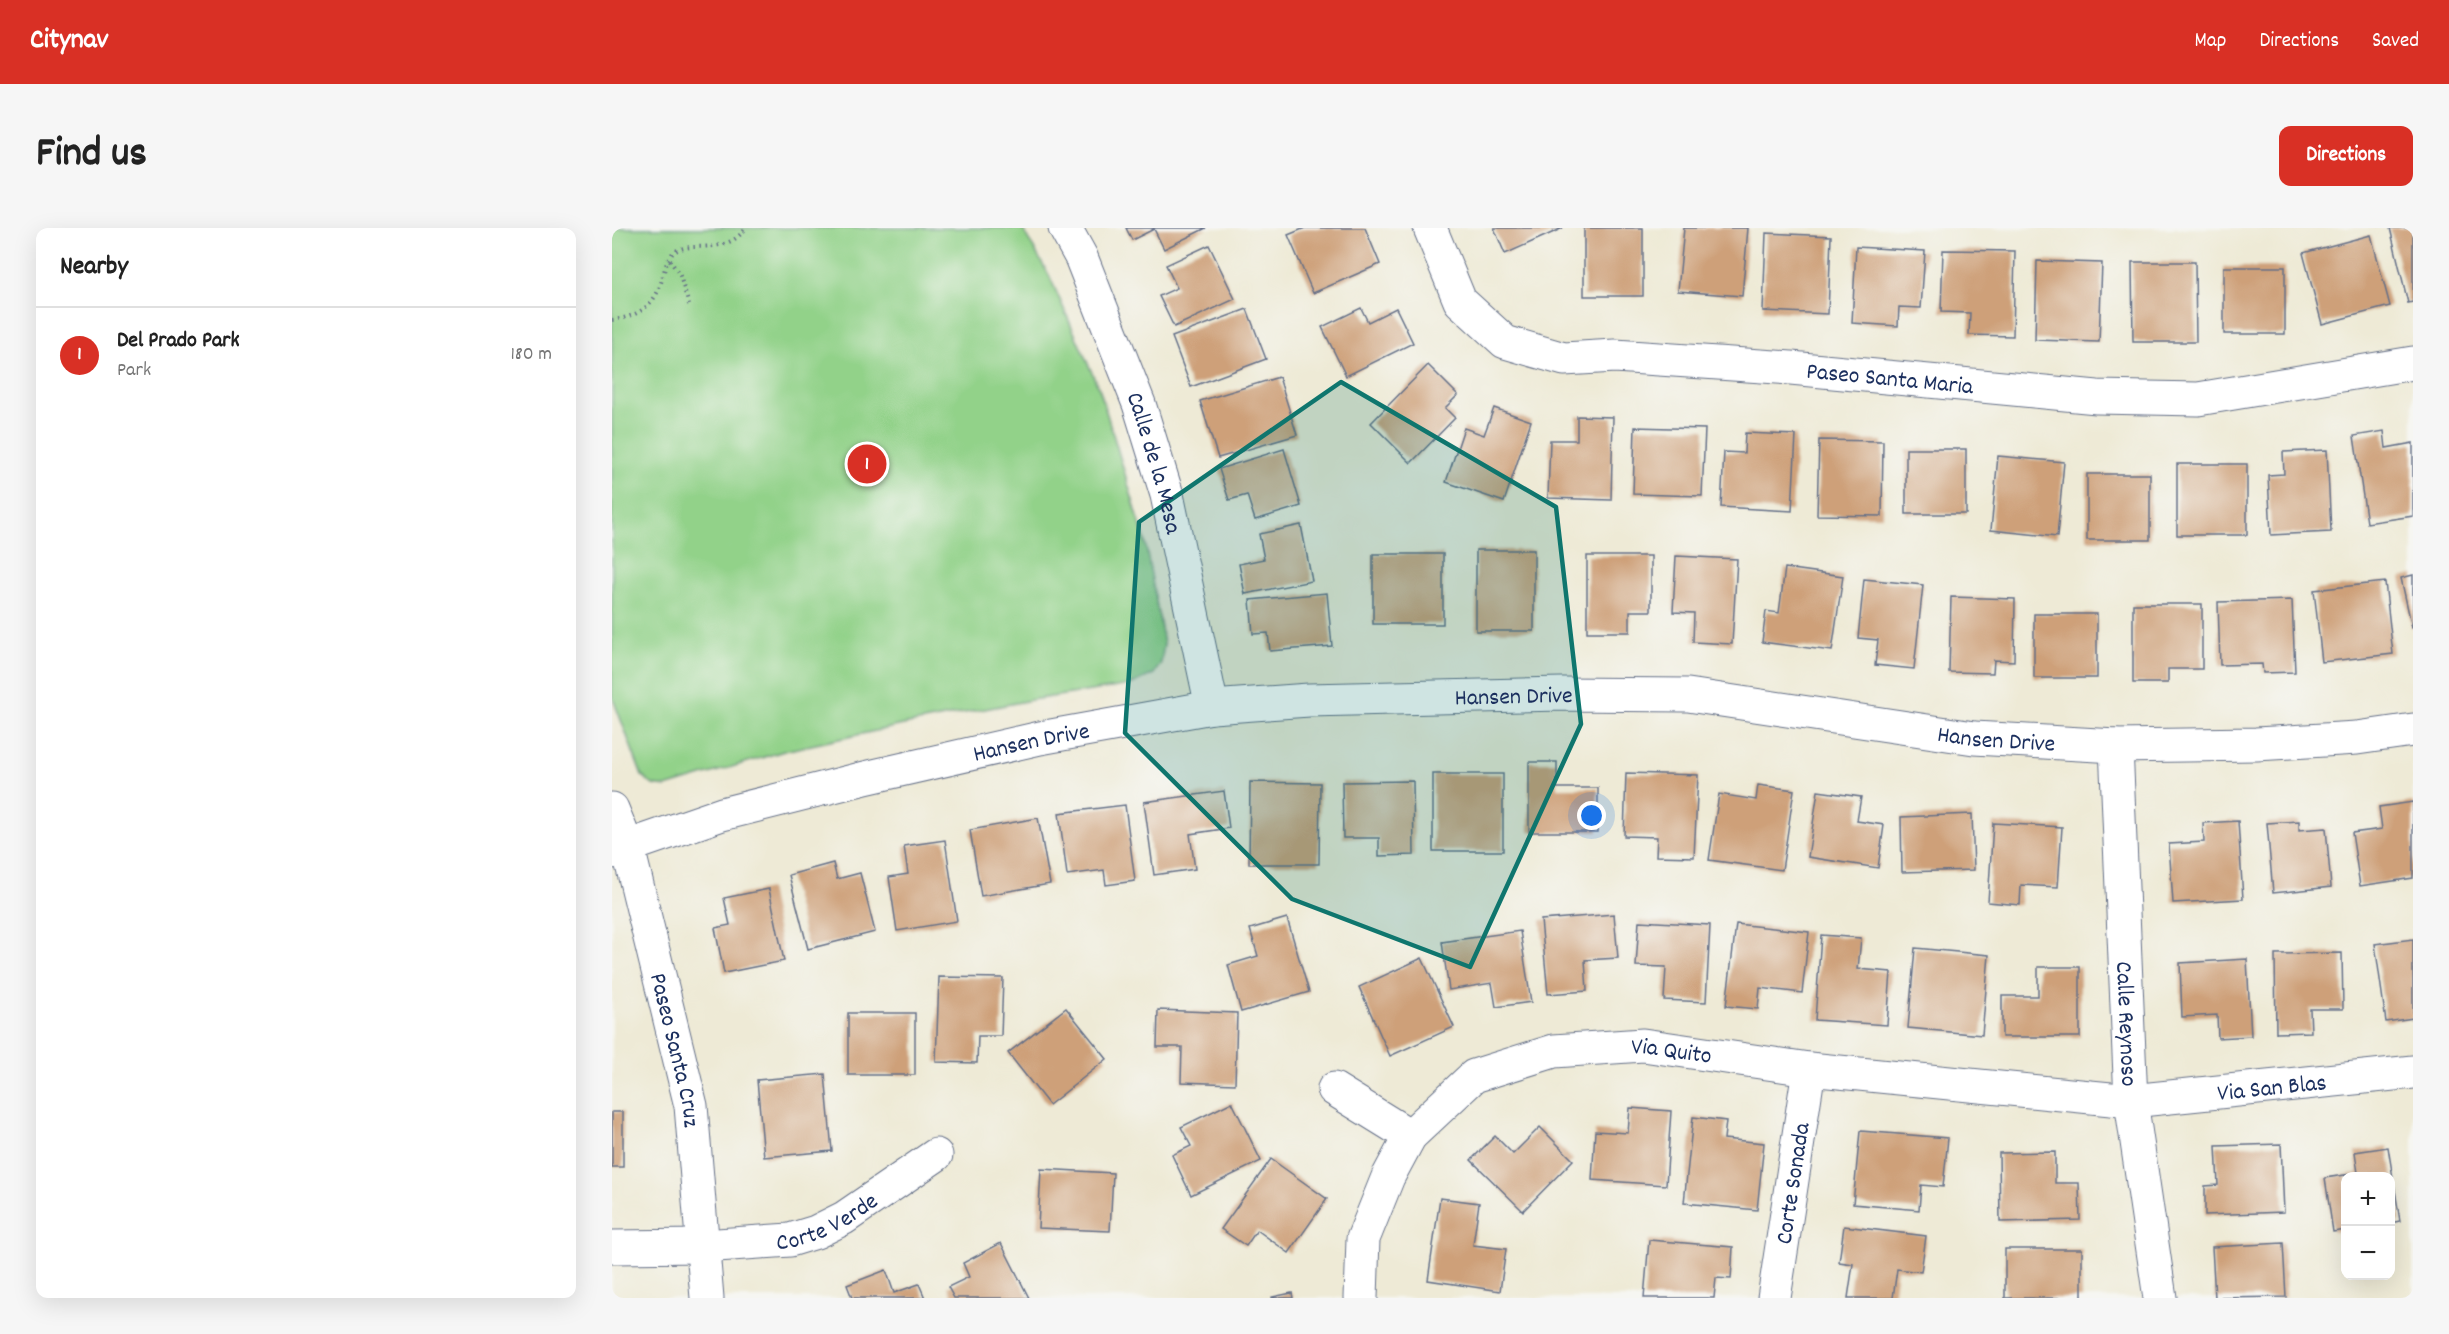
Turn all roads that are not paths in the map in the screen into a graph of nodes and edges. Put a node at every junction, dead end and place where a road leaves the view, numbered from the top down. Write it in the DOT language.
graph roads {
  1 [pos="1065,228"];
  2 [pos="1431,228"];
  3 [pos="2413,363"];
  4 [pos="1212,707"];
  5 [pos="2413,729"];
  6 [pos="2116,746"];
  7 [pos="612,809"];
  8 [pos="620,850"];
  9 [pos="1809,1069"];
  10 [pos="2413,1072"];
  11 [pos="1334,1089"];
  12 [pos="2131,1101"];
  13 [pos="1410,1136"];
  14 [pos="936,1155"];
  15 [pos="703,1246"];
  16 [pos="612,1247"];
  17 [pos="707,1298"];
  18 [pos="1361,1298"];
  19 [pos="1774,1298"];
  20 [pos="2160,1298"];
  1 -- 4 [label="street, Calle de la Mesa"];
  2 -- 3 [label="street, Paseo Santa Maria"];
  4 -- 6 [label="street, Hansen Drive"];
  4 -- 8 [label="street, Hansen Drive"];
  5 -- 6 [label="street, Hansen Drive"];
  6 -- 12 [label="street, Calle Reynoso"];
  7 -- 8 [label="street, Paseo Santa Cruz"];
  8 -- 15 [label="street, Paseo Santa Cruz"];
  9 -- 12 [label="street, Via Quito"];
  9 -- 13 [label="street, Via Quito"];
  9 -- 19 [label="street, Corte Sonada"];
  10 -- 12 [label="street, Via San Blas"];
  11 -- 13 [label="street"];
  12 -- 20 [label="street, Calle Reynoso"];
  13 -- 18 [label="street, Via Quito"];
  14 -- 15 [label="street, Corte Verde"];
  15 -- 16 [label="street, Corte Verde"];
  15 -- 17 [label="street, Paseo Santa Cruz"];
}
